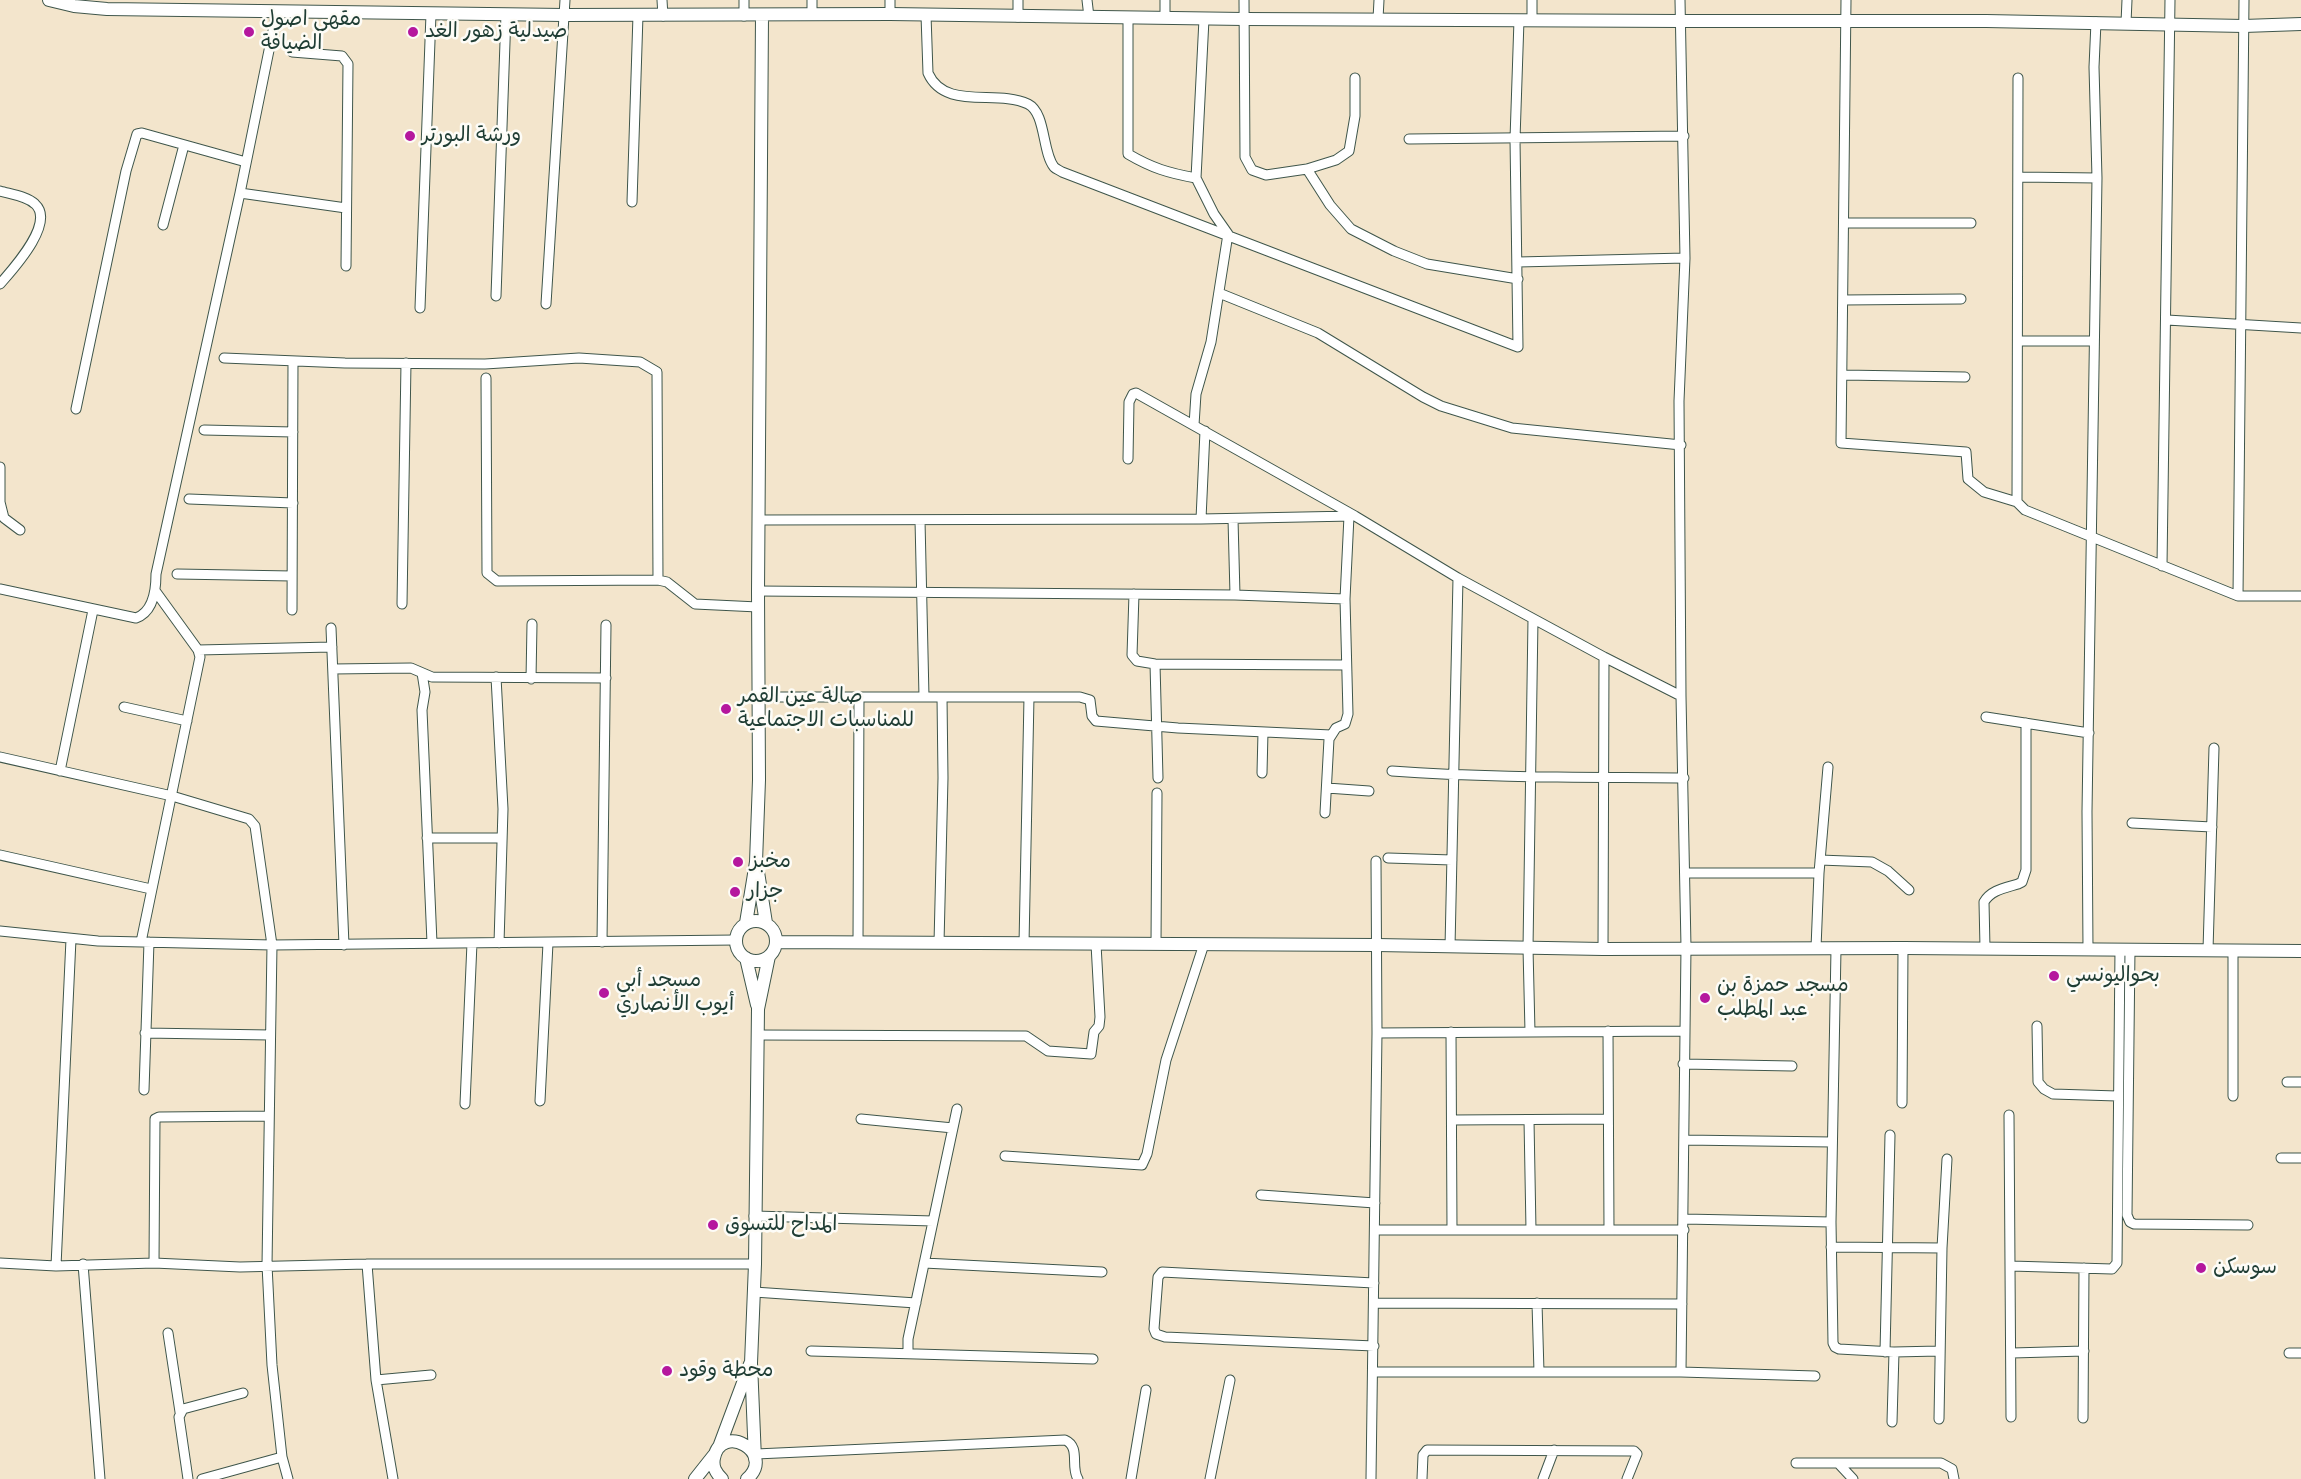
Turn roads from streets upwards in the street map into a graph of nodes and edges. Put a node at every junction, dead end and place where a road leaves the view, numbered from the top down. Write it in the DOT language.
graph roads {
  1 [pos="49,0"];
  2 [pos="565,0"];
  3 [pos="662,0"];
  4 [pos="744,0"];
  5 [pos="812,0"];
  6 [pos="890,0"];
  7 [pos="1018,0"];
  8 [pos="1088,0"];
  9 [pos="1165,0"];
  10 [pos="1244,0"];
  11 [pos="1379,0"];
  12 [pos="1532,0"];
  13 [pos="1680,0"];
  14 [pos="1846,0"];
  15 [pos="2127,0"];
  16 [pos="2170,0"];
  17 [pos="2244,0"];
  18 [pos="258,5"];
  19 [pos="279,5"];
  20 [pos="431,14"];
  21 [pos="506,14"];
  22 [pos="890,14"];
  23 [pos="564,15"];
  24 [pos="638,15"];
  25 [pos="812,15"];
  26 [pos="926,15"];
  27 [pos="663,16"];
  28 [pos="744,16"];
  29 [pos="762,16"];
  30 [pos="1018,16"];
  31 [pos="1089,17"];
  32 [pos="1128,18"];
  33 [pos="1165,18"];
  34 [pos="1204,19"];
  35 [pos="1244,19"];
  36 [pos="1378,19"];
  37 [pos="1519,20"];
  38 [pos="1532,21"];
  39 [pos="1680,21"];
  40 [pos="1846,22"];
  41 [pos="2096,22"];
  42 [pos="2126,23"];
  43 [pos="2169,24"];
  44 [pos="2301,24"];
  45 [pos="2244,26"];
  46 [pos="292,52"];
  47 [pos="1355,78"];
  48 [pos="2018,78"];
  49 [pos="1684,136"];
  50 [pos="1409,139"];
  51 [pos="1515,139"];
  52 [pos="184,145"];
  53 [pos="246,162"];
  54 [pos="1307,169"];
  55 [pos="2019,177"];
  56 [pos="1196,178"];
  57 [pos="2097,178"];
  58 [pos="0,191"];
  59 [pos="240,193"];
  60 [pos="632,202"];
  61 [pos="346,208"];
  62 [pos="1844,223"];
  63 [pos="1971,223"];
  64 [pos="163,225"];
  65 [pos="1228,234"];
  66 [pos="1685,258"];
  67 [pos="1518,262"];
  68 [pos="346,266"];
  69 [pos="1518,279"];
  70 [pos="0,284"];
  71 [pos="1219,293"];
  72 [pos="496,296"];
  73 [pos="1961,299"];
  74 [pos="1843,300"];
  75 [pos="546,304"];
  76 [pos="420,308"];
  77 [pos="2167,320"];
  78 [pos="2241,323"];
  79 [pos="2301,328"];
  80 [pos="2019,341"];
  81 [pos="2094,341"];
  82 [pos="224,358"];
  83 [pos="293,361"];
  84 [pos="406,363"];
  85 [pos="1843,375"];
  86 [pos="1965,377"];
  87 [pos="486,378"];
  88 [pos="75,409"];
  89 [pos="1194,425"];
  90 [pos="204,430"];
  91 [pos="1205,431"];
  92 [pos="293,432"];
  93 [pos="1681,445"];
  94 [pos="1128,459"];
  95 [pos="0,467"];
  96 [pos="189,499"];
  97 [pos="2018,502"];
  98 [pos="293,503"];
  99 [pos="1352,516"];
  100 [pos="1201,519"];
  101 [pos="1233,519"];
  102 [pos="759,520"];
  103 [pos="920,520"];
  104 [pos="20,530"];
  105 [pos="2092,536"];
  106 [pos="2162,566"];
  107 [pos="177,574"];
  108 [pos="292,576"];
  109 [pos="1458,578"];
  110 [pos="658,580"];
  111 [pos="0,589"];
  112 [pos="758,591"];
  113 [pos="156,592"];
  114 [pos="922,592"];
  115 [pos="1134,594"];
  116 [pos="1235,595"];
  117 [pos="2238,596"];
  118 [pos="2301,596"];
  119 [pos="1345,600"];
  120 [pos="402,604"];
  121 [pos="758,607"];
  122 [pos="93,610"];
  123 [pos="292,610"];
  124 [pos="1533,619"];
  125 [pos="532,624"];
  126 [pos="606,625"];
  127 [pos="331,627"];
  128 [pos="332,647"];
  129 [pos="198,650"];
  130 [pos="1604,657"];
  131 [pos="1155,664"];
  132 [pos="1346,665"];
  133 [pos="333,669"];
  134 [pos="422,673"];
  135 [pos="496,677"];
  136 [pos="606,678"];
  137 [pos="531,679"];
  138 [pos="1681,696"];
  139 [pos="758,697"];
  140 [pos="860,697"];
  141 [pos="924,697"];
  142 [pos="942,697"];
  143 [pos="1029,697"];
  144 [pos="124,707"];
  145 [pos="1986,717"];
  146 [pos="187,721"];
  147 [pos="2026,723"];
  148 [pos="1158,726"];
  149 [pos="1263,732"];
  150 [pos="2089,733"];
  151 [pos="1331,735"];
  152 [pos="2214,748"];
  153 [pos="0,758"];
  154 [pos="1828,767"];
  155 [pos="60,771"];
  156 [pos="1392,771"];
  157 [pos="1262,773"];
  158 [pos="1454,776"];
  159 [pos="1529,777"];
  160 [pos="1158,778"];
  161 [pos="1604,778"];
  162 [pos="1684,778"];
  163 [pos="1327,789"];
  164 [pos="1369,791"];
  165 [pos="1157,793"];
  166 [pos="172,796"];
  167 [pos="1325,813"];
  168 [pos="2132,823"];
  169 [pos="2212,827"];
  170 [pos="427,838"];
  171 [pos="502,838"];
  172 [pos="0,855"];
  173 [pos="1389,858"];
  174 [pos="1452,860"];
  175 [pos="1820,860"];
  176 [pos="1376,861"];
  177 [pos="756,862"];
  178 [pos="1685,873"];
  179 [pos="1819,873"];
  180 [pos="151,889"];
  181 [pos="1909,890"];
  182 [pos="746,923"];
  183 [pos="766,923"];
  184 [pos="0,931"];
  185 [pos="71,939"];
  186 [pos="736,940"];
  187 [pos="145,942"];
  188 [pos="602,942"];
  189 [pos="776,942"];
  190 [pos="858,942"];
  191 [pos="432,943"];
  192 [pos="472,943"];
  193 [pos="499,943"];
  194 [pos="548,943"];
  195 [pos="939,943"];
  196 [pos="1024,944"];
  197 [pos="1096,944"];
  198 [pos="1156,944"];
  199 [pos="1204,944"];
  200 [pos="272,945"];
  201 [pos="344,945"];
  202 [pos="1377,945"];
  203 [pos="1450,947"];
  204 [pos="1686,947"];
  205 [pos="1528,948"];
  206 [pos="1816,948"];
  207 [pos="1903,948"];
  208 [pos="1985,948"];
  209 [pos="1604,949"];
  210 [pos="1836,949"];
  211 [pos="2088,949"];
  212 [pos="2125,949"];
  213 [pos="2208,950"];
  214 [pos="2233,951"];
  215 [pos="2301,951"];
  216 [pos="769,956"];
  217 [pos="746,958"];
  218 [pos="758,1009"];
  219 [pos="2037,1026"];
  220 [pos="1608,1031"];
  221 [pos="1684,1031"];
  222 [pos="1451,1032"];
  223 [pos="1530,1032"];
  224 [pos="1377,1033"];
  225 [pos="145,1034"];
  226 [pos="270,1035"];
  227 [pos="757,1035"];
  228 [pos="1683,1064"];
  229 [pos="1792,1066"];
  230 [pos="2287,1082"];
  231 [pos="2301,1082"];
  232 [pos="144,1090"];
  233 [pos="2117,1096"];
  234 [pos="2233,1096"];
  235 [pos="540,1101"];
  236 [pos="1902,1102"];
  237 [pos="465,1104"];
  238 [pos="957,1109"];
  239 [pos="2009,1115"];
  240 [pos="269,1116"];
  241 [pos="861,1119"];
  242 [pos="1608,1119"];
  243 [pos="1452,1120"];
  244 [pos="1529,1120"];
  245 [pos="953,1128"];
  246 [pos="1890,1135"];
  247 [pos="1684,1140"];
  248 [pos="1832,1142"];
  249 [pos="1005,1156"];
  250 [pos="2281,1158"];
  251 [pos="2301,1158"];
  252 [pos="1947,1159"];
  253 [pos="1261,1195"];
  254 [pos="1375,1203"];
  255 [pos="754,1216"];
  256 [pos="1684,1220"];
  257 [pos="933,1221"];
  258 [pos="1831,1222"];
  259 [pos="2248,1225"];
  260 [pos="1375,1230"];
  261 [pos="1452,1230"];
  262 [pos="1531,1230"];
  263 [pos="1609,1230"];
  264 [pos="1684,1230"];
  265 [pos="1831,1247"];
  266 [pos="1887,1247"];
  267 [pos="1942,1248"];
  268 [pos="0,1263"];
  269 [pos="154,1263"];
  270 [pos="924,1263"];
  271 [pos="83,1264"];
  272 [pos="367,1264"];
  273 [pos="755,1264"];
  274 [pos="267,1265"];
  275 [pos="56,1266"];
  276 [pos="2011,1266"];
  277 [pos="2084,1268"];
  278 [pos="1102,1272"];
  279 [pos="1374,1283"];
  280 [pos="754,1292"];
  281 [pos="1374,1303"];
  282 [pos="1537,1303"];
  283 [pos="916,1304"];
  284 [pos="1682,1304"];
  285 [pos="168,1333"];
  286 [pos="1374,1346"];
  287 [pos="811,1351"];
  288 [pos="908,1352"];
  289 [pos="1889,1352"];
  290 [pos="1939,1352"];
  291 [pos="2084,1352"];
  292 [pos="2012,1353"];
  293 [pos="2289,1353"];
  294 [pos="2301,1353"];
  295 [pos="1093,1359"];
  296 [pos="751,1363"];
  297 [pos="1373,1372"];
  298 [pos="1539,1372"];
  299 [pos="1681,1372"];
  300 [pos="431,1375"];
  301 [pos="1815,1376"];
  302 [pos="376,1380"];
  303 [pos="1230,1380"];
  304 [pos="1146,1390"];
  305 [pos="243,1393"];
  306 [pos="180,1412"];
  307 [pos="2011,1417"];
  308 [pos="2083,1418"];
  309 [pos="1939,1419"];
  310 [pos="1892,1422"];
  311 [pos="1554,1450"];
  312 [pos="717,1451"];
  313 [pos="282,1457"];
  314 [pos="1838,1463"];
  315 [pos="1796,1464"];
  316 [pos="753,1468"];
  317 [pos="100,1479"];
  318 [pos="188,1479"];
  319 [pos="202,1479"];
  320 [pos="288,1479"];
  321 [pos="393,1479"];
  322 [pos="695,1479"];
  323 [pos="721,1479"];
  324 [pos="1078,1479"];
  325 [pos="1131,1479"];
  326 [pos="1210,1479"];
  327 [pos="1371,1479"];
  328 [pos="1422,1479"];
  329 [pos="1543,1479"];
  330 [pos="1627,1479"];
  331 [pos="1853,1479"];
  332 [pos="1954,1479"];
  1 -- 18 [label="street"];
  2 -- 23 [label="street"];
  3 -- 27 [label="street"];
  4 -- 28 [label="street"];
  5 -- 25 [label="street"];
  6 -- 22 [label="street"];
  7 -- 30 [label="street"];
  8 -- 31 [label="street"];
  9 -- 33 [label="street"];
  10 -- 35 [label="street"];
  11 -- 36 [label="street"];
  12 -- 38 [label="street"];
  13 -- 39 [label="street"];
  14 -- 40 [label="street"];
  15 -- 42 [label="street"];
  16 -- 43 [label="street"];
  17 -- 45 [label="street"];
  18 -- 19 [label="street"];
  19 -- 20 [label="street"];
  19 -- 53 [label="street"];
  20 -- 21 [label="street"];
  20 -- 76 [label="street"];
  21 -- 23 [label="street"];
  21 -- 72 [label="street"];
  22 -- 25 [label="street"];
  22 -- 26 [label="street"];
  23 -- 24 [label="street"];
  23 -- 75 [label="street"];
  24 -- 27 [label="street"];
  24 -- 60 [label="street"];
  25 -- 29 [label="street"];
  26 -- 30 [label="street"];
  26 -- 65 [label="street"];
  27 -- 28 [label="street"];
  28 -- 29 [label="street"];
  29 -- 102 [label="street"];
  30 -- 31 [label="street"];
  31 -- 32 [label="street"];
  32 -- 33 [label="street"];
  32 -- 56 [label="street"];
  33 -- 34 [label="street"];
  34 -- 35 [label="street"];
  34 -- 56 [label="street"];
  35 -- 36 [label="street"];
  35 -- 54 [label="street"];
  36 -- 37 [label="street"];
  37 -- 38 [label="street"];
  37 -- 51 [label="street"];
  38 -- 39 [label="street"];
  39 -- 40 [label="street"];
  39 -- 49 [label="street"];
  40 -- 41 [label="street"];
  40 -- 62 [label="street"];
  41 -- 42 [label="street"];
  41 -- 57 [label="street"];
  42 -- 43 [label="street"];
  43 -- 45 [label="street"];
  43 -- 77 [label="street"];
  44 -- 45 [label="street"];
  45 -- 78 [label="street"];
  46 -- 61 [label="street"];
  47 -- 54 [label="street"];
  48 -- 55 [label="street"];
  49 -- 51 [label="street"];
  49 -- 66 [label="street"];
  50 -- 51 [label="street"];
  51 -- 67 [label="street"];
  52 -- 53 [label="street"];
  52 -- 64 [label="street"];
  52 -- 88 [label="street"];
  53 -- 59 [label="street"];
  54 -- 69 [label="street"];
  55 -- 57 [label="street"];
  55 -- 80 [label="street"];
  56 -- 65 [label="street"];
  57 -- 81 [label="street"];
  58 -- 70 [label="street"];
  59 -- 61 [label="street"];
  59 -- 113 [label="street"];
  61 -- 68 [label="street"];
  62 -- 63 [label="street"];
  62 -- 74 [label="street"];
  65 -- 69 [label="street"];
  65 -- 71 [label="street"];
  66 -- 67 [label="street"];
  66 -- 93 [label="street"];
  67 -- 69 [label="street"];
  71 -- 89 [label="street"];
  71 -- 93 [label="street"];
  73 -- 74 [label="street"];
  74 -- 85 [label="street"];
  77 -- 78 [label="street"];
  77 -- 106 [label="street"];
  78 -- 79 [label="street"];
  78 -- 117 [label="street"];
  80 -- 81 [label="street"];
  80 -- 97 [label="street"];
  81 -- 105 [label="street"];
  82 -- 83 [label="street"];
  83 -- 84 [label="street"];
  83 -- 92 [label="street"];
  84 -- 110 [label="street"];
  84 -- 120 [label="street"];
  85 -- 86 [label="street"];
  85 -- 97 [label="street"];
  87 -- 110 [label="street"];
  89 -- 91 [label="street"];
  89 -- 94 [label="street"];
  90 -- 92 [label="street"];
  91 -- 99 [label="street"];
  91 -- 100 [label="street"];
  92 -- 98 [label="street"];
  93 -- 138 [label="street"];
  95 -- 104 [label="street"];
  96 -- 98 [label="street"];
  97 -- 105 [label="street"];
  98 -- 108 [label="street"];
  99 -- 101 [label="street"];
  99 -- 109 [label="street"];
  99 -- 119 [label="street"];
  100 -- 101 [label="street"];
  100 -- 103 [label="street"];
  101 -- 116 [label="street"];
  102 -- 103 [label="street"];
  102 -- 112 [label="street"];
  103 -- 114 [label="street"];
  105 -- 106 [label="street"];
  105 -- 150 [label="street"];
  106 -- 117 [label="street"];
  107 -- 108 [label="street"];
  108 -- 123 [label="street"];
  109 -- 124 [label="street"];
  109 -- 158 [label="street"];
  110 -- 121 [label="street"];
  111 -- 122 [label="street"];
  112 -- 114 [label="street"];
  112 -- 121 [label="street"];
  113 -- 122 [label="street"];
  113 -- 129 [label="street"];
  114 -- 115 [label="street"];
  114 -- 141 [label="street"];
  115 -- 116 [label="street"];
  115 -- 131 [label="street"];
  116 -- 119 [label="street"];
  117 -- 118 [label="street"];
  119 -- 132 [label="street"];
  121 -- 139 [label="street"];
  122 -- 155 [label="street"];
  124 -- 130 [label="street"];
  124 -- 159 [label="street"];
  125 -- 137 [label="street"];
  126 -- 136 [label="street"];
  127 -- 128 [label="street"];
  128 -- 129 [label="street"];
  128 -- 133 [label="street"];
  129 -- 146 [label="street"];
  130 -- 138 [label="street"];
  130 -- 161 [label="street"];
  131 -- 132 [label="street"];
  131 -- 148 [label="street"];
  132 -- 151 [label="street"];
  133 -- 134 [label="street"];
  133 -- 201 [label="street"];
  134 -- 135 [label="street"];
  134 -- 170 [label="street"];
  135 -- 137 [label="street"];
  135 -- 171 [label="street"];
  136 -- 137 [label="street"];
  136 -- 188 [label="street"];
  138 -- 162 [label="street"];
  139 -- 140 [label="street"];
  139 -- 177 [label="street"];
  140 -- 141 [label="street"];
  140 -- 190 [label="street"];
  141 -- 142 [label="street"];
  142 -- 143 [label="street"];
  142 -- 195 [label="street"];
  143 -- 148 [label="street"];
  143 -- 196 [label="street"];
  144 -- 146 [label="street"];
  145 -- 147 [label="street"];
  146 -- 166 [label="street"];
  147 -- 150 [label="street"];
  147 -- 208 [label="street"];
  148 -- 149 [label="street"];
  148 -- 160 [label="street"];
  149 -- 151 [label="street"];
  149 -- 157 [label="street"];
  150 -- 211 [label="street"];
  151 -- 163 [label="street"];
  152 -- 169 [label="street"];
  153 -- 155 [label="street"];
  154 -- 175 [label="street"];
  155 -- 166 [label="street"];
  156 -- 158 [label="street"];
  158 -- 159 [label="street"];
  158 -- 174 [label="street"];
  159 -- 161 [label="street"];
  159 -- 205 [label="street"];
  161 -- 162 [label="street"];
  161 -- 209 [label="street"];
  162 -- 178 [label="street"];
  163 -- 164 [label="street"];
  163 -- 167 [label="street"];
  165 -- 198 [label="street"];
  166 -- 180 [label="street"];
  166 -- 200 [label="street"];
  168 -- 169 [label="street"];
  169 -- 213 [label="street"];
  170 -- 171 [label="street"];
  170 -- 191 [label="street"];
  171 -- 193 [label="street"];
  172 -- 180 [label="street"];
  173 -- 174 [label="street"];
  174 -- 203 [label="street"];
  175 -- 179 [label="street"];
  175 -- 181 [label="street"];
  176 -- 202 [label="street"];
  177 -- 182 [label="street"];
  177 -- 183 [label="street"];
  178 -- 179 [label="street"];
  178 -- 204 [label="street"];
  179 -- 206 [label="street"];
  180 -- 187 [label="street"];
  182 -- 183 [label="street"];
  182 -- 186 [label="street"];
  183 -- 189 [label="street"];
  184 -- 185 [label="street"];
  185 -- 187 [label="street"];
  185 -- 275 [label="street"];
  186 -- 188 [label="street"];
  186 -- 217 [label="street"];
  187 -- 200 [label="street"];
  187 -- 225 [label="street"];
  188 -- 194 [label="street"];
  189 -- 190 [label="street"];
  189 -- 216 [label="street"];
  190 -- 195 [label="street"];
  191 -- 192 [label="street"];
  191 -- 201 [label="street"];
  192 -- 193 [label="street"];
  192 -- 237 [label="street"];
  193 -- 194 [label="street"];
  194 -- 235 [label="street"];
  195 -- 196 [label="street"];
  196 -- 197 [label="street"];
  197 -- 198 [label="street"];
  197 -- 227 [label="street"];
  198 -- 199 [label="street"];
  199 -- 202 [label="street"];
  199 -- 249 [label="street"];
  200 -- 201 [label="street"];
  200 -- 226 [label="street"];
  202 -- 203 [label="street"];
  202 -- 224 [label="street"];
  203 -- 205 [label="street"];
  204 -- 206 [label="street"];
  204 -- 209 [label="street"];
  204 -- 221 [label="street"];
  205 -- 209 [label="street"];
  205 -- 223 [label="street"];
  206 -- 210 [label="street"];
  207 -- 208 [label="street"];
  207 -- 210 [label="street"];
  207 -- 236 [label="street"];
  208 -- 211 [label="street"];
  210 -- 248 [label="street"];
  211 -- 212 [label="street"];
  212 -- 213 [label="street"];
  212 -- 233 [label="street"];
  212 -- 259 [label="street"];
  213 -- 214 [label="street"];
  214 -- 215 [label="street"];
  214 -- 234 [label="street"];
  216 -- 217 [label="street"];
  216 -- 218 [label="street"];
  217 -- 218 [label="street"];
  218 -- 227 [label="street"];
  219 -- 233 [label="street"];
  220 -- 221 [label="street"];
  220 -- 223 [label="street"];
  220 -- 242 [label="street"];
  221 -- 228 [label="street"];
  222 -- 223 [label="street"];
  222 -- 224 [label="street"];
  222 -- 243 [label="street"];
  224 -- 254 [label="street"];
  225 -- 226 [label="street"];
  225 -- 232 [label="street"];
  226 -- 240 [label="street"];
  227 -- 255 [label="street"];
  228 -- 229 [label="street"];
  228 -- 247 [label="street"];
  230 -- 231 [label="street"];
  233 -- 277 [label="street"];
  238 -- 245 [label="street"];
  239 -- 276 [label="street"];
  240 -- 269 [label="street"];
  240 -- 274 [label="street"];
  241 -- 245 [label="street"];
  242 -- 244 [label="street"];
  242 -- 263 [label="street"];
  243 -- 244 [label="street"];
  243 -- 261 [label="street"];
  244 -- 262 [label="street"];
  245 -- 257 [label="street"];
  246 -- 266 [label="street"];
  247 -- 248 [label="street"];
  247 -- 256 [label="street"];
  248 -- 258 [label="street"];
  250 -- 251 [label="street"];
  252 -- 267 [label="street"];
  253 -- 254 [label="street"];
  254 -- 260 [label="street"];
  255 -- 257 [label="street"];
  255 -- 273 [label="street"];
  256 -- 258 [label="street"];
  256 -- 264 [label="street"];
  257 -- 270 [label="street"];
  258 -- 265 [label="street"];
  260 -- 261 [label="street"];
  260 -- 279 [label="street"];
  261 -- 262 [label="street"];
  262 -- 263 [label="street"];
  263 -- 264 [label="street"];
  264 -- 284 [label="street"];
  265 -- 266 [label="street"];
  265 -- 289 [label="street"];
  266 -- 267 [label="street"];
  266 -- 289 [label="street"];
  267 -- 290 [label="street"];
  268 -- 275 [label="street"];
  269 -- 271 [label="street"];
  269 -- 274 [label="street"];
  270 -- 278 [label="street"];
  270 -- 283 [label="street"];
  271 -- 275 [label="street"];
  271 -- 317 [label="street"];
  272 -- 273 [label="street"];
  272 -- 274 [label="street"];
  272 -- 302 [label="street"];
  273 -- 280 [label="street"];
  274 -- 313 [label="street"];
  276 -- 277 [label="street"];
  276 -- 292 [label="street"];
  277 -- 291 [label="street"];
  279 -- 281 [label="street"];
  279 -- 286 [label="street"];
  280 -- 283 [label="street"];
  280 -- 296 [label="street"];
  281 -- 282 [label="street"];
  281 -- 286 [label="street"];
  282 -- 284 [label="street"];
  282 -- 298 [label="street"];
  283 -- 288 [label="street"];
  284 -- 299 [label="street"];
  285 -- 306 [label="street"];
  286 -- 297 [label="street"];
  287 -- 288 [label="street"];
  288 -- 295 [label="street"];
  289 -- 290 [label="street"];
  289 -- 310 [label="street"];
  290 -- 309 [label="street"];
  291 -- 292 [label="street"];
  291 -- 308 [label="street"];
  292 -- 307 [label="street"];
  293 -- 294 [label="street"];
  296 -- 312 [label="street"];
  296 -- 316 [label="street"];
  297 -- 298 [label="street"];
  297 -- 327 [label="street"];
  298 -- 299 [label="street"];
  299 -- 301 [label="street"];
  300 -- 302 [label="street"];
  302 -- 321 [label="street"];
  303 -- 326 [label="street"];
  304 -- 325 [label="street"];
  305 -- 306 [label="street"];
  306 -- 318 [label="street"];
  311 -- 328 [label="street"];
  311 -- 329 [label="street"];
  311 -- 330 [label="street"];
  312 -- 316 [label="street"];
  312 -- 322 [label="street"];
  312 -- 323 [label="street"];
  313 -- 319 [label="street"];
  313 -- 320 [label="street"];
  314 -- 315 [label="street"];
  314 -- 331 [label="street"];
  314 -- 332 [label="street"];
  316 -- 324 [label="street"];
}
